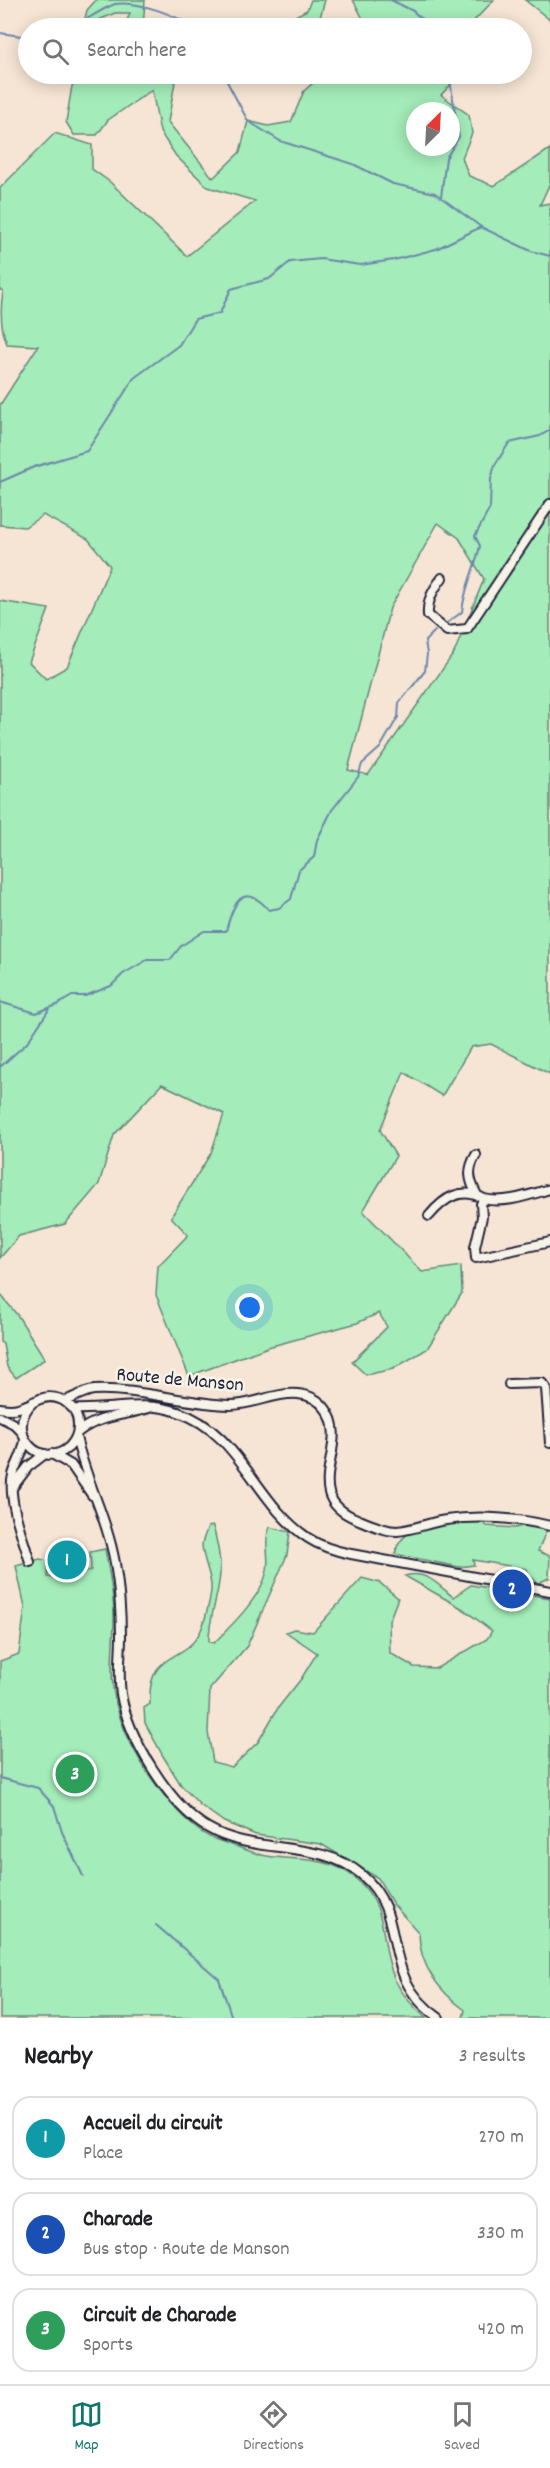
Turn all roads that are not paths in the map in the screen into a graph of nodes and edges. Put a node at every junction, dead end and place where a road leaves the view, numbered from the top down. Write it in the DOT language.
graph roads {
  1 [pos="550,504"];
  2 [pos="442,578"];
  3 [pos="476,1155"];
  4 [pos="550,1188"];
  5 [pos="480,1197"];
  6 [pos="429,1216"];
  7 [pos="550,1242"];
  8 [pos="509,1384"];
  9 [pos="64,1401"];
  10 [pos="33,1402"];
  11 [pos="154,1406"];
  12 [pos="0,1408"];
  13 [pos="73,1409"];
  14 [pos="0,1417"];
  15 [pos="22,1432"];
  16 [pos="77,1435"];
  17 [pos="25,1440"];
  18 [pos="550,1443"];
  19 [pos="49,1454"];
  20 [pos="11,1490"];
  21 [pos="102,1512"];
  22 [pos="550,1526"];
  23 [pos="30,1562"];
  24 [pos="550,1590"];
  25 [pos="439,2018"];
  1 -- 2 [label="street"];
  3 -- 5 [label="street"];
  4 -- 5 [label="street"];
  5 -- 6 [label="street"];
  5 -- 7 [label="street"];
  8 -- 18 [label="street"];
  9 -- 10 [label="street"];
  9 -- 13 [label="street"];
  9 -- 22 [label="street, Route de Manson"];
  10 -- 12 [label="street"];
  10 -- 15 [label="street"];
  11 -- 13 [label="street"];
  11 -- 16 [label="street"];
  11 -- 24 [label="street"];
  13 -- 16 [label="street"];
  14 -- 15 [label="street"];
  15 -- 17 [label="street"];
  16 -- 19 [label="street"];
  16 -- 21 [label="street"];
  17 -- 19 [label="street"];
  17 -- 20 [label="street"];
  19 -- 20 [label="street"];
  19 -- 21 [label="street"];
  20 -- 23 [label="street"];
  21 -- 25 [label="street"];
}
